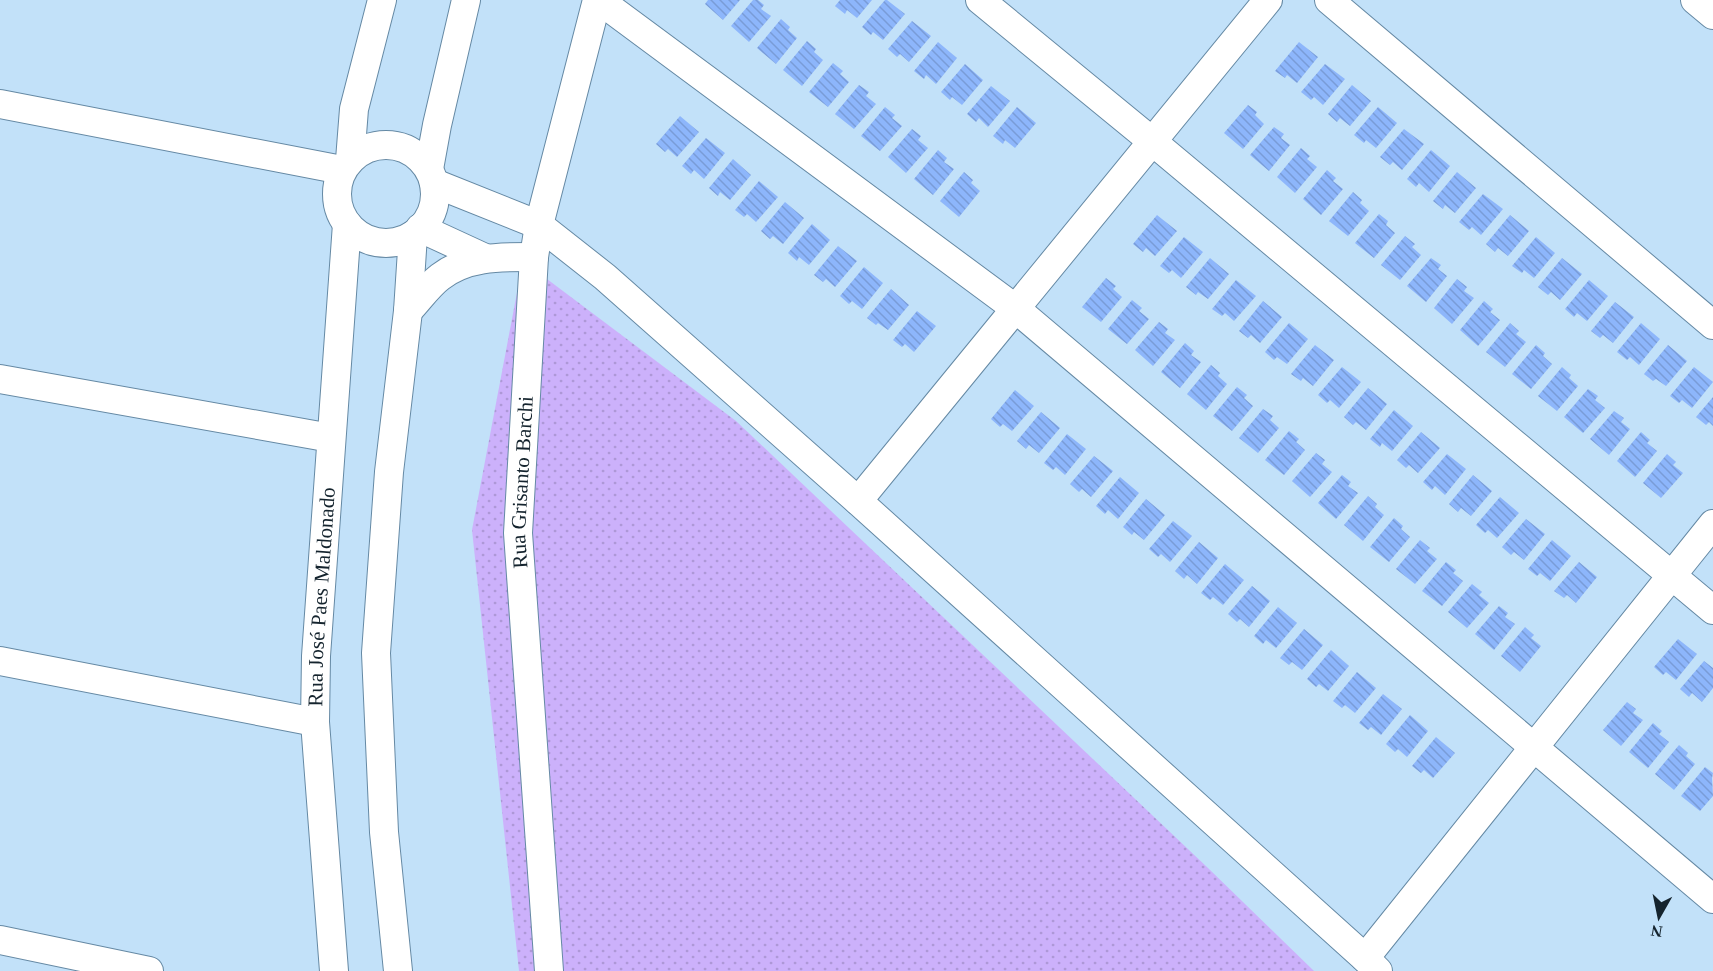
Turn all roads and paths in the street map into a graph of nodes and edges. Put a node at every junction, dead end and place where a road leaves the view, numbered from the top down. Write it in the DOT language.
graph roads {
  1 [pos="381,0"];
  2 [pos="466,0"];
  3 [pos="598,0"];
  4 [pos="980,0"];
  5 [pos="1268,0"];
  6 [pos="1329,0"];
  7 [pos="1695,0"];
  8 [pos="1713,15"];
  9 [pos="0,104"];
  10 [pos="1153,142"];
  11 [pos="346,165"];
  12 [pos="431,176"];
  13 [pos="347,224"];
  14 [pos="539,225"];
  15 [pos="416,232"];
  16 [pos="534,256"];
  17 [pos="485,258"];
  18 [pos="1016,309"];
  19 [pos="408,311"];
  20 [pos="1713,325"];
  21 [pos="0,379"];
  22 [pos="331,438"];
  23 [pos="858,501"];
  24 [pos="1713,524"];
  25 [pos="1671,576"];
  26 [pos="1713,610"];
  27 [pos="0,661"];
  28 [pos="315,722"];
  29 [pos="1534,748"];
  30 [pos="1713,899"];
  31 [pos="0,940"];
  32 [pos="1372,964"];
  33 [pos="149,971"];
  34 [pos="334,971"];
  35 [pos="398,971"];
  36 [pos="549,971"];
  1 -- 11 [label="street, Rua José Paes Maldonado"];
  2 -- 12 [label="street"];
  3 -- 14 [label="street, Rua Grisanto Barchi"];
  3 -- 18 [label="street"];
  4 -- 10 [label="street"];
  5 -- 10 [label="street"];
  6 -- 20 [label="street"];
  7 -- 8 [label="street"];
  9 -- 11 [label="street"];
  10 -- 18 [label="street"];
  10 -- 25 [label="street"];
  11 -- 12 [label="street"];
  11 -- 13 [label="street, Rua José Paes Maldonado"];
  12 -- 14 [label="street"];
  12 -- 15 [label="street"];
  13 -- 15 [label="street"];
  13 -- 22 [label="street, Rua José Paes Maldonado"];
  14 -- 16 [label="street, Rua Grisanto Barchi"];
  14 -- 23 [label="street"];
  15 -- 17 [label="street"];
  15 -- 19 [label="street"];
  16 -- 17 [label="street"];
  16 -- 36 [label="street, Rua Grisanto Barchi"];
  17 -- 19 [label="street"];
  18 -- 23 [label="street"];
  18 -- 29 [label="street"];
  19 -- 35 [label="street"];
  21 -- 22 [label="street"];
  22 -- 28 [label="street, Rua José Paes Maldonado"];
  23 -- 32 [label="street"];
  24 -- 25 [label="street"];
  25 -- 26 [label="street"];
  25 -- 29 [label="street"];
  27 -- 28 [label="street"];
  28 -- 34 [label="street, Rua José Paes Maldonado"];
  29 -- 30 [label="street"];
  29 -- 32 [label="street"];
  31 -- 33 [label="street"];
}
